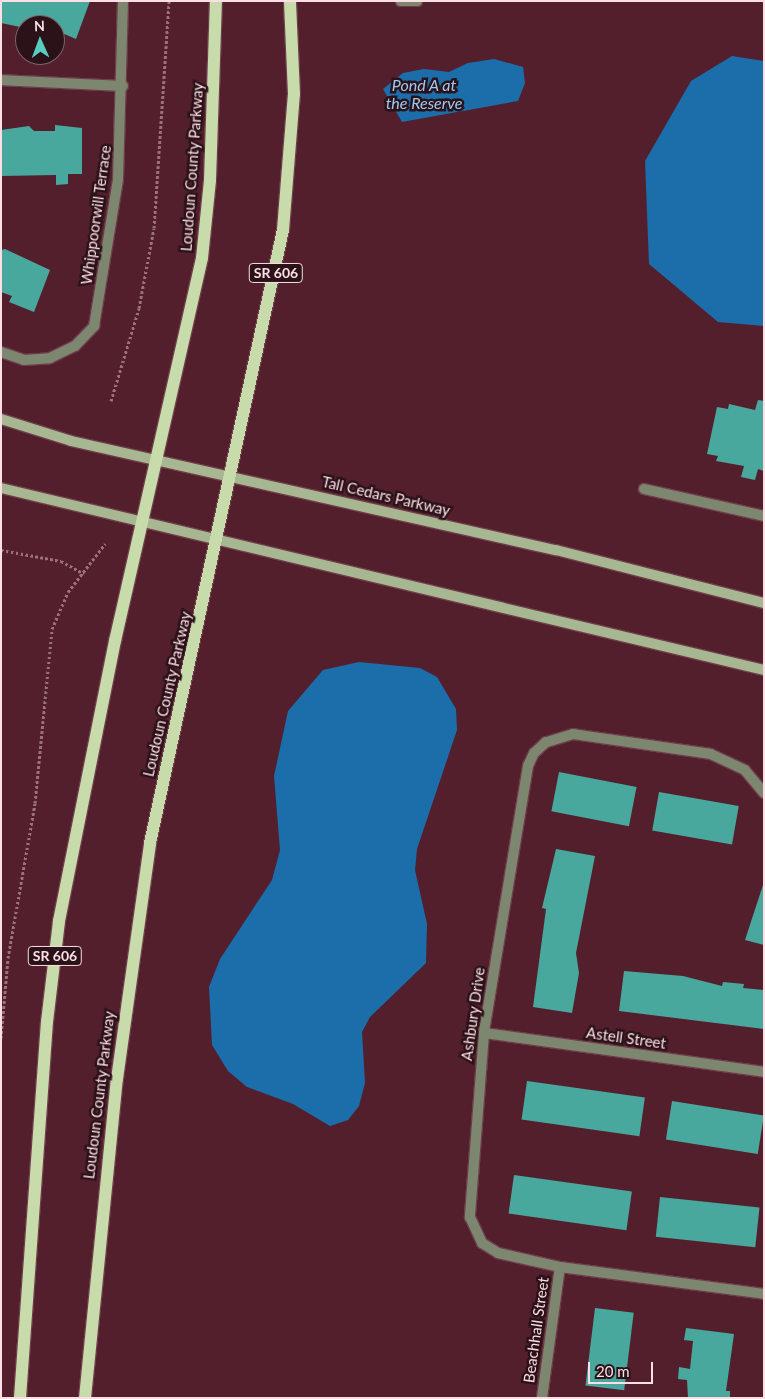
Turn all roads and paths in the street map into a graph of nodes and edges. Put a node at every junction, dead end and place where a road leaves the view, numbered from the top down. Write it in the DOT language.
graph roads {
  1 [pos="123,1"];
  2 [pos="169,1"];
  3 [pos="216,1"];
  4 [pos="290,1"];
  5 [pos="400,1"];
  6 [pos="417,1"];
  7 [pos="1,80"];
  8 [pos="123,86"];
  9 [pos="1,352"];
  10 [pos="111,401"];
  11 [pos="1,419"];
  12 [pos="158,460"];
  13 [pos="233,476"];
  14 [pos="1,488"];
  15 [pos="644,489"];
  16 [pos="764,516"];
  17 [pos="142,523"];
  18 [pos="219,540"];
  19 [pos="105,544"];
  20 [pos="1,550"];
  21 [pos="84,574"];
  22 [pos="764,603"];
  23 [pos="764,670"];
  24 [pos="764,793"];
  25 [pos="484,1033"];
  26 [pos="1,1038"];
  27 [pos="764,1072"];
  28 [pos="560,1266"];
  29 [pos="764,1294"];
  30 [pos="20,1398"];
  31 [pos="85,1398"];
  32 [pos="542,1398"];
  1 -- 8 [label="street, Whippoorwill Terrace"];
  2 -- 10 [label="path"];
  3 -- 12 [label="main road, Loudoun County Parkway / SR 606"];
  4 -- 13 [label="main road, Loudoun County Parkway / SR 606"];
  5 -- 6 [label="lane"];
  7 -- 8 [label="street"];
  8 -- 9 [label="street, Whippoorwill Terrace"];
  11 -- 12 [label="main road, Tall Cedars Parkway"];
  12 -- 13 [label="main road, Tall Cedars Parkway"];
  12 -- 17 [label="main road, Loudoun County Parkway / SR 606"];
  13 -- 18 [label="main road, Loudoun County Parkway / SR 606"];
  13 -- 22 [label="main road, Tall Cedars Parkway"];
  14 -- 17 [label="main road"];
  15 -- 16 [label="street"];
  17 -- 18 [label="main road"];
  17 -- 30 [label="main road, Loudoun County Parkway / SR 606"];
  18 -- 23 [label="main road"];
  18 -- 31 [label="main road, Loudoun County Parkway / SR 606"];
  19 -- 21 [label="path"];
  20 -- 21 [label="path"];
  21 -- 26 [label="path"];
  24 -- 25 [label="street, Ashbury Drive"];
  25 -- 27 [label="street, Astell Street"];
  25 -- 28 [label="street, Ashbury Drive"];
  28 -- 29 [label="street, Ashbury Drive"];
  28 -- 32 [label="street, Beachhall Street"];
}
